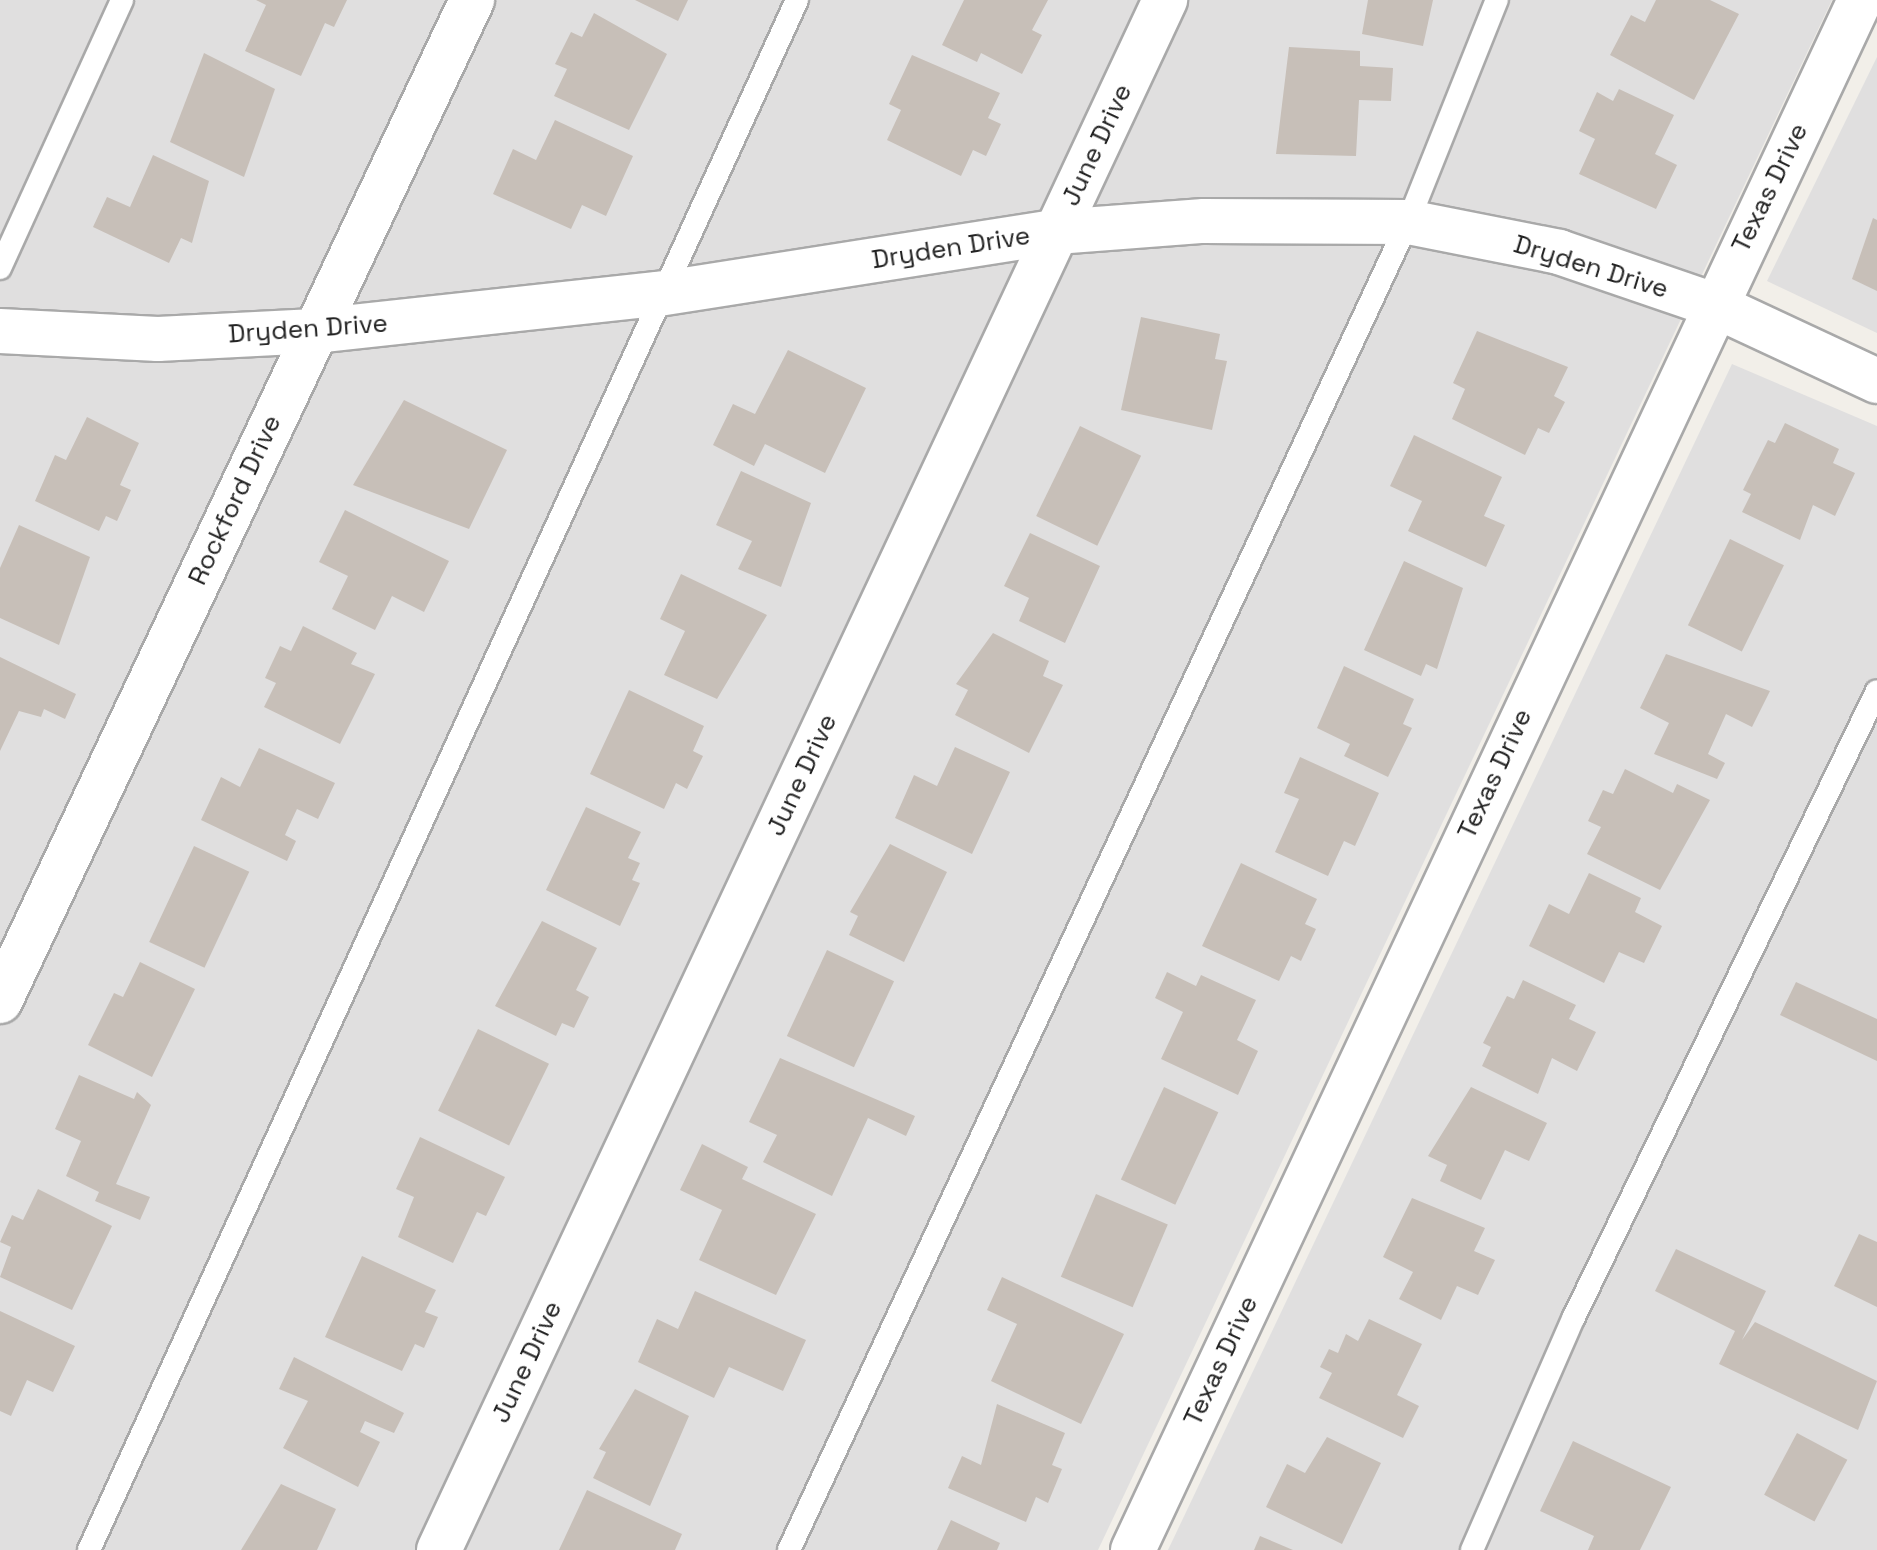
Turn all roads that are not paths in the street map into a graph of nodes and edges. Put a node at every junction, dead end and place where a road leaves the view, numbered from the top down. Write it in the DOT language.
graph roads {
  1 [pos="122,0"];
  2 [pos="472,0"];
  3 [pos="797,0"];
  4 [pos="1165,0"];
  5 [pos="1497,0"];
  6 [pos="1860,0"];
  7 [pos="1408,222"];
  8 [pos="1056,232"];
  9 [pos="0,268"];
  10 [pos="658,294"];
  11 [pos="1714,305"];
  12 [pos="0,331"];
  13 [pos="315,331"];
  14 [pos="1877,381"];
  15 [pos="1877,691"];
  16 [pos="0,1001"];
  17 [pos="89,1550"];
  18 [pos="439,1550"];
  19 [pos="789,1550"];
  20 [pos="1133,1550"];
  21 [pos="1472,1550"];
  1 -- 9 [label="lane"];
  2 -- 13 [label="street, Rockford Drive"];
  3 -- 10 [label="lane"];
  4 -- 8 [label="street, June Drive"];
  5 -- 7 [label="lane"];
  6 -- 11 [label="street, Texas Drive"];
  7 -- 8 [label="street, Dryden Drive"];
  7 -- 11 [label="street, Dryden Drive"];
  7 -- 19 [label="lane"];
  8 -- 10 [label="street, Dryden Drive"];
  8 -- 18 [label="street, June Drive"];
  10 -- 13 [label="street, Dryden Drive"];
  10 -- 17 [label="lane"];
  11 -- 14 [label="street, Dryden Drive"];
  11 -- 20 [label="street, Texas Drive"];
  12 -- 13 [label="street, Dryden Drive"];
  13 -- 16 [label="street, Rockford Drive"];
  15 -- 21 [label="lane"];
}
